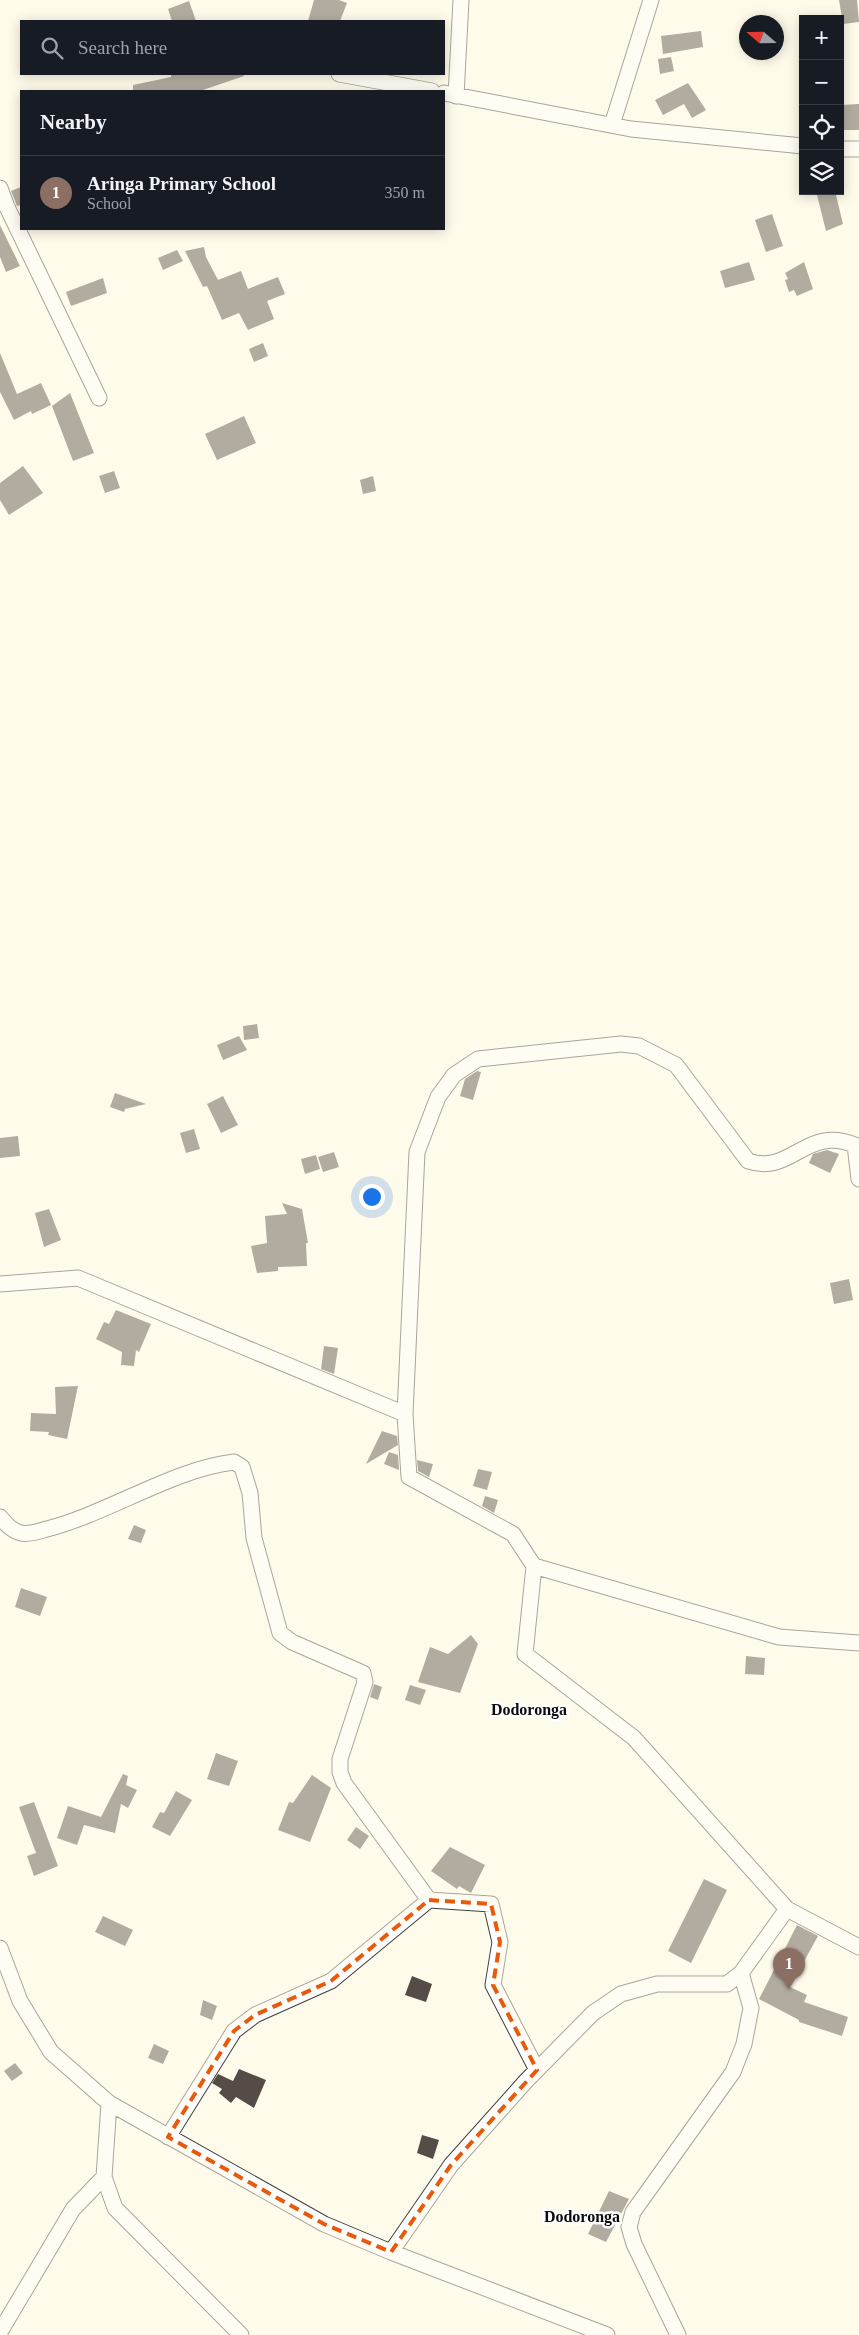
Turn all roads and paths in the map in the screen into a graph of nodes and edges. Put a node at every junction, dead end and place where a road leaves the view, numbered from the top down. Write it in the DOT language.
graph roads {
  1 [pos="461,0"];
  2 [pos="651,0"];
  3 [pos="344,75"];
  4 [pos="427,90"];
  5 [pos="450,94"];
  6 [pos="612,125"];
  7 [pos="799,146"];
  8 [pos="844,149"];
  9 [pos="859,150"];
  10 [pos="0,188"];
  11 [pos="99,398"];
  12 [pos="857,1146"];
  13 [pos="859,1179"];
  14 [pos="0,1284"];
  15 [pos="405,1414"];
  16 [pos="0,1517"];
  17 [pos="534,1566"];
  18 [pos="859,1643"];
  19 [pos="429,1900"];
  20 [pos="787,1909"];
  21 [pos="859,1947"];
  22 [pos="0,1948"];
  23 [pos="741,1973"];
  24 [pos="537,2070"];
  25 [pos="109,2103"];
  26 [pos="168,2137"];
  27 [pos="104,2178"];
  28 [pos="391,2252"];
  29 [pos="0,2332"];
  30 [pos="241,2335"];
  31 [pos="607,2335"];
  32 [pos="678,2335"];
  1 -- 5 [label="street"];
  2 -- 6 [label="street"];
  3 -- 4 [label="street"];
  5 -- 6 [label="street"];
  6 -- 7 [label="street"];
  8 -- 9 [label="street"];
  10 -- 11 [label="street"];
  12 -- 13 [label="street"];
  12 -- 15 [label="street"];
  14 -- 15 [label="street"];
  15 -- 17 [label="street"];
  16 -- 19 [label="street"];
  17 -- 18 [label="street"];
  17 -- 20 [label="street"];
  19 -- 24 [label="street"];
  19 -- 26 [label="street"];
  20 -- 21 [label="street"];
  20 -- 23 [label="street"];
  22 -- 25 [label="street"];
  23 -- 24 [label="street"];
  23 -- 32 [label="street"];
  24 -- 28 [label="street"];
  25 -- 26 [label="street"];
  25 -- 27 [label="street"];
  26 -- 28 [label="street"];
  27 -- 29 [label="street"];
  27 -- 30 [label="street"];
  28 -- 31 [label="street"];
}
